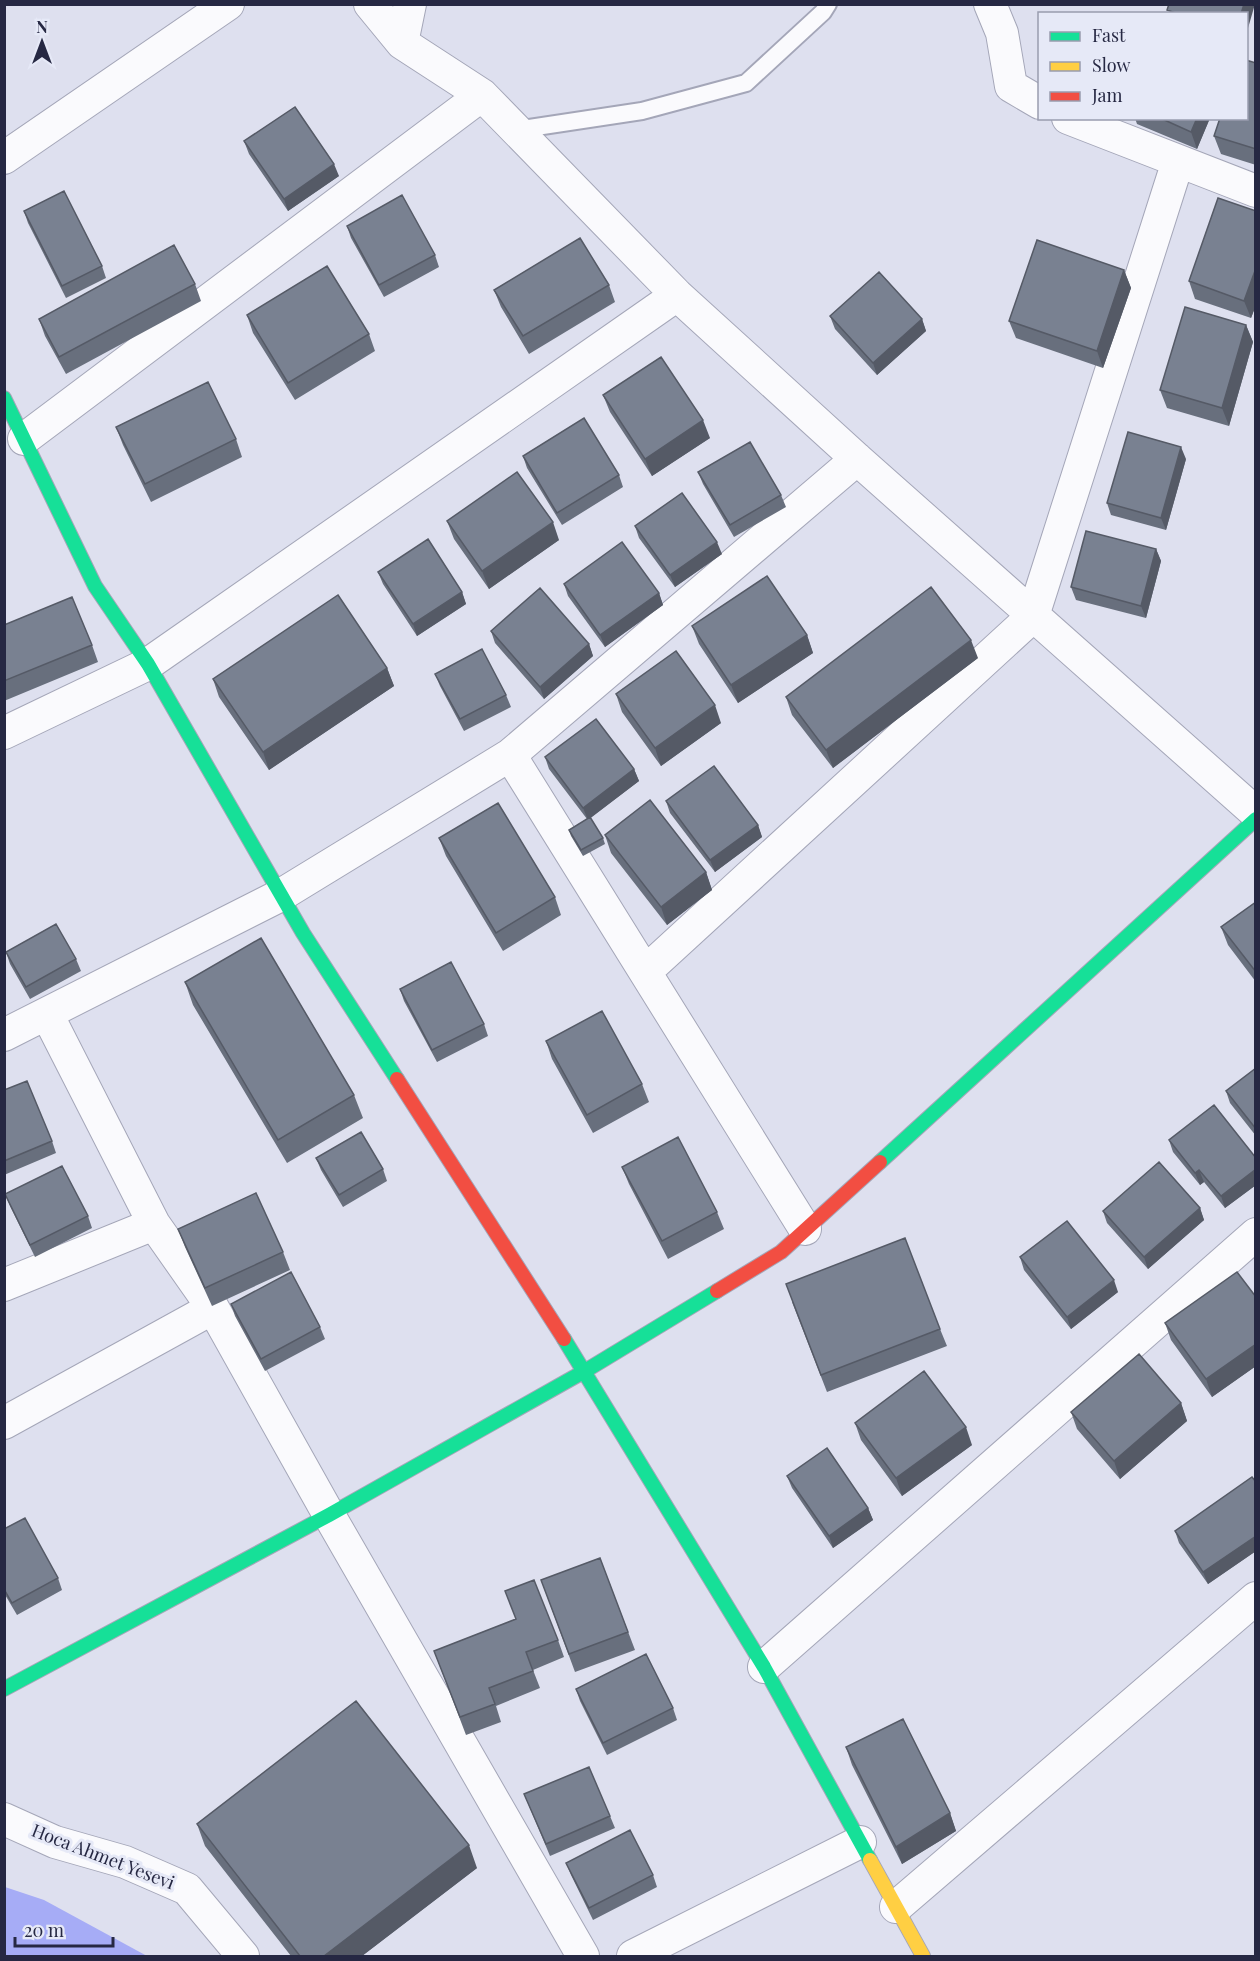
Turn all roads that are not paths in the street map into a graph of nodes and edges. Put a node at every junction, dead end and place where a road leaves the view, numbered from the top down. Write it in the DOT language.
graph roads {
  1 [pos="228,4"];
  2 [pos="370,4"];
  3 [pos="410,4"];
  4 [pos="828,4"];
  5 [pos="990,4"];
  6 [pos="402,43"];
  7 [pos="482,95"];
  8 [pos="1038,102"];
  9 [pos="1073,120"];
  10 [pos="516,130"];
  11 [pos="4,158"];
  12 [pos="1178,161"];
  13 [pos="1256,191"];
  14 [pos="677,295"];
  15 [pos="4,398"];
  16 [pos="24,439"];
  17 [pos="857,459"];
  18 [pos="1033,616"];
  19 [pos="148,664"];
  20 [pos="4,733"];
  21 [pos="510,755"];
  22 [pos="1256,813"];
  23 [pos="1256,819"];
  24 [pos="281,895"];
  25 [pos="645,972"];
  26 [pos="47,1014"];
  27 [pos="4,1035"];
  28 [pos="154,1224"];
  29 [pos="806,1229"];
  30 [pos="1256,1234"];
  31 [pos="4,1285"];
  32 [pos="213,1308"];
  33 [pos="585,1371"];
  34 [pos="4,1423"];
  35 [pos="329,1515"];
  36 [pos="1256,1598"];
  37 [pos="764,1667"];
  38 [pos="4,1689"];
  39 [pos="4,1819"];
  40 [pos="860,1842"];
  41 [pos="896,1907"];
  42 [pos="243,1956"];
  43 [pos="583,1956"];
  44 [pos="633,1956"];
  45 [pos="923,1956"];
  1 -- 11 [label="street"];
  2 -- 6 [label="street"];
  3 -- 6 [label="street"];
  4 -- 10 [label="lane"];
  5 -- 8 [label="street"];
  6 -- 7 [label="street"];
  7 -- 10 [label="street"];
  7 -- 16 [label="street"];
  9 -- 12 [label="street"];
  10 -- 14 [label="street"];
  12 -- 13 [label="street"];
  12 -- 18 [label="street"];
  14 -- 17 [label="street"];
  14 -- 19 [label="street"];
  15 -- 16 [label="street"];
  16 -- 19 [label="street"];
  17 -- 18 [label="street"];
  17 -- 21 [label="street"];
  18 -- 22 [label="street"];
  18 -- 25 [label="street"];
  19 -- 20 [label="street"];
  19 -- 24 [label="street"];
  21 -- 24 [label="street"];
  21 -- 25 [label="street"];
  23 -- 29 [label="street"];
  24 -- 26 [label="street"];
  24 -- 33 [label="street"];
  25 -- 29 [label="street"];
  26 -- 27 [label="street"];
  26 -- 28 [label="street"];
  28 -- 31 [label="street"];
  28 -- 32 [label="street"];
  29 -- 33 [label="street"];
  30 -- 37 [label="street"];
  32 -- 34 [label="street"];
  32 -- 35 [label="street"];
  33 -- 35 [label="street"];
  33 -- 37 [label="street"];
  35 -- 38 [label="street"];
  35 -- 43 [label="street"];
  36 -- 41 [label="street"];
  37 -- 40 [label="street"];
  39 -- 42 [label="street, Hoca Ahmet Yesevi"];
  40 -- 41 [label="street"];
  40 -- 44 [label="street"];
  41 -- 45 [label="street"];
}
